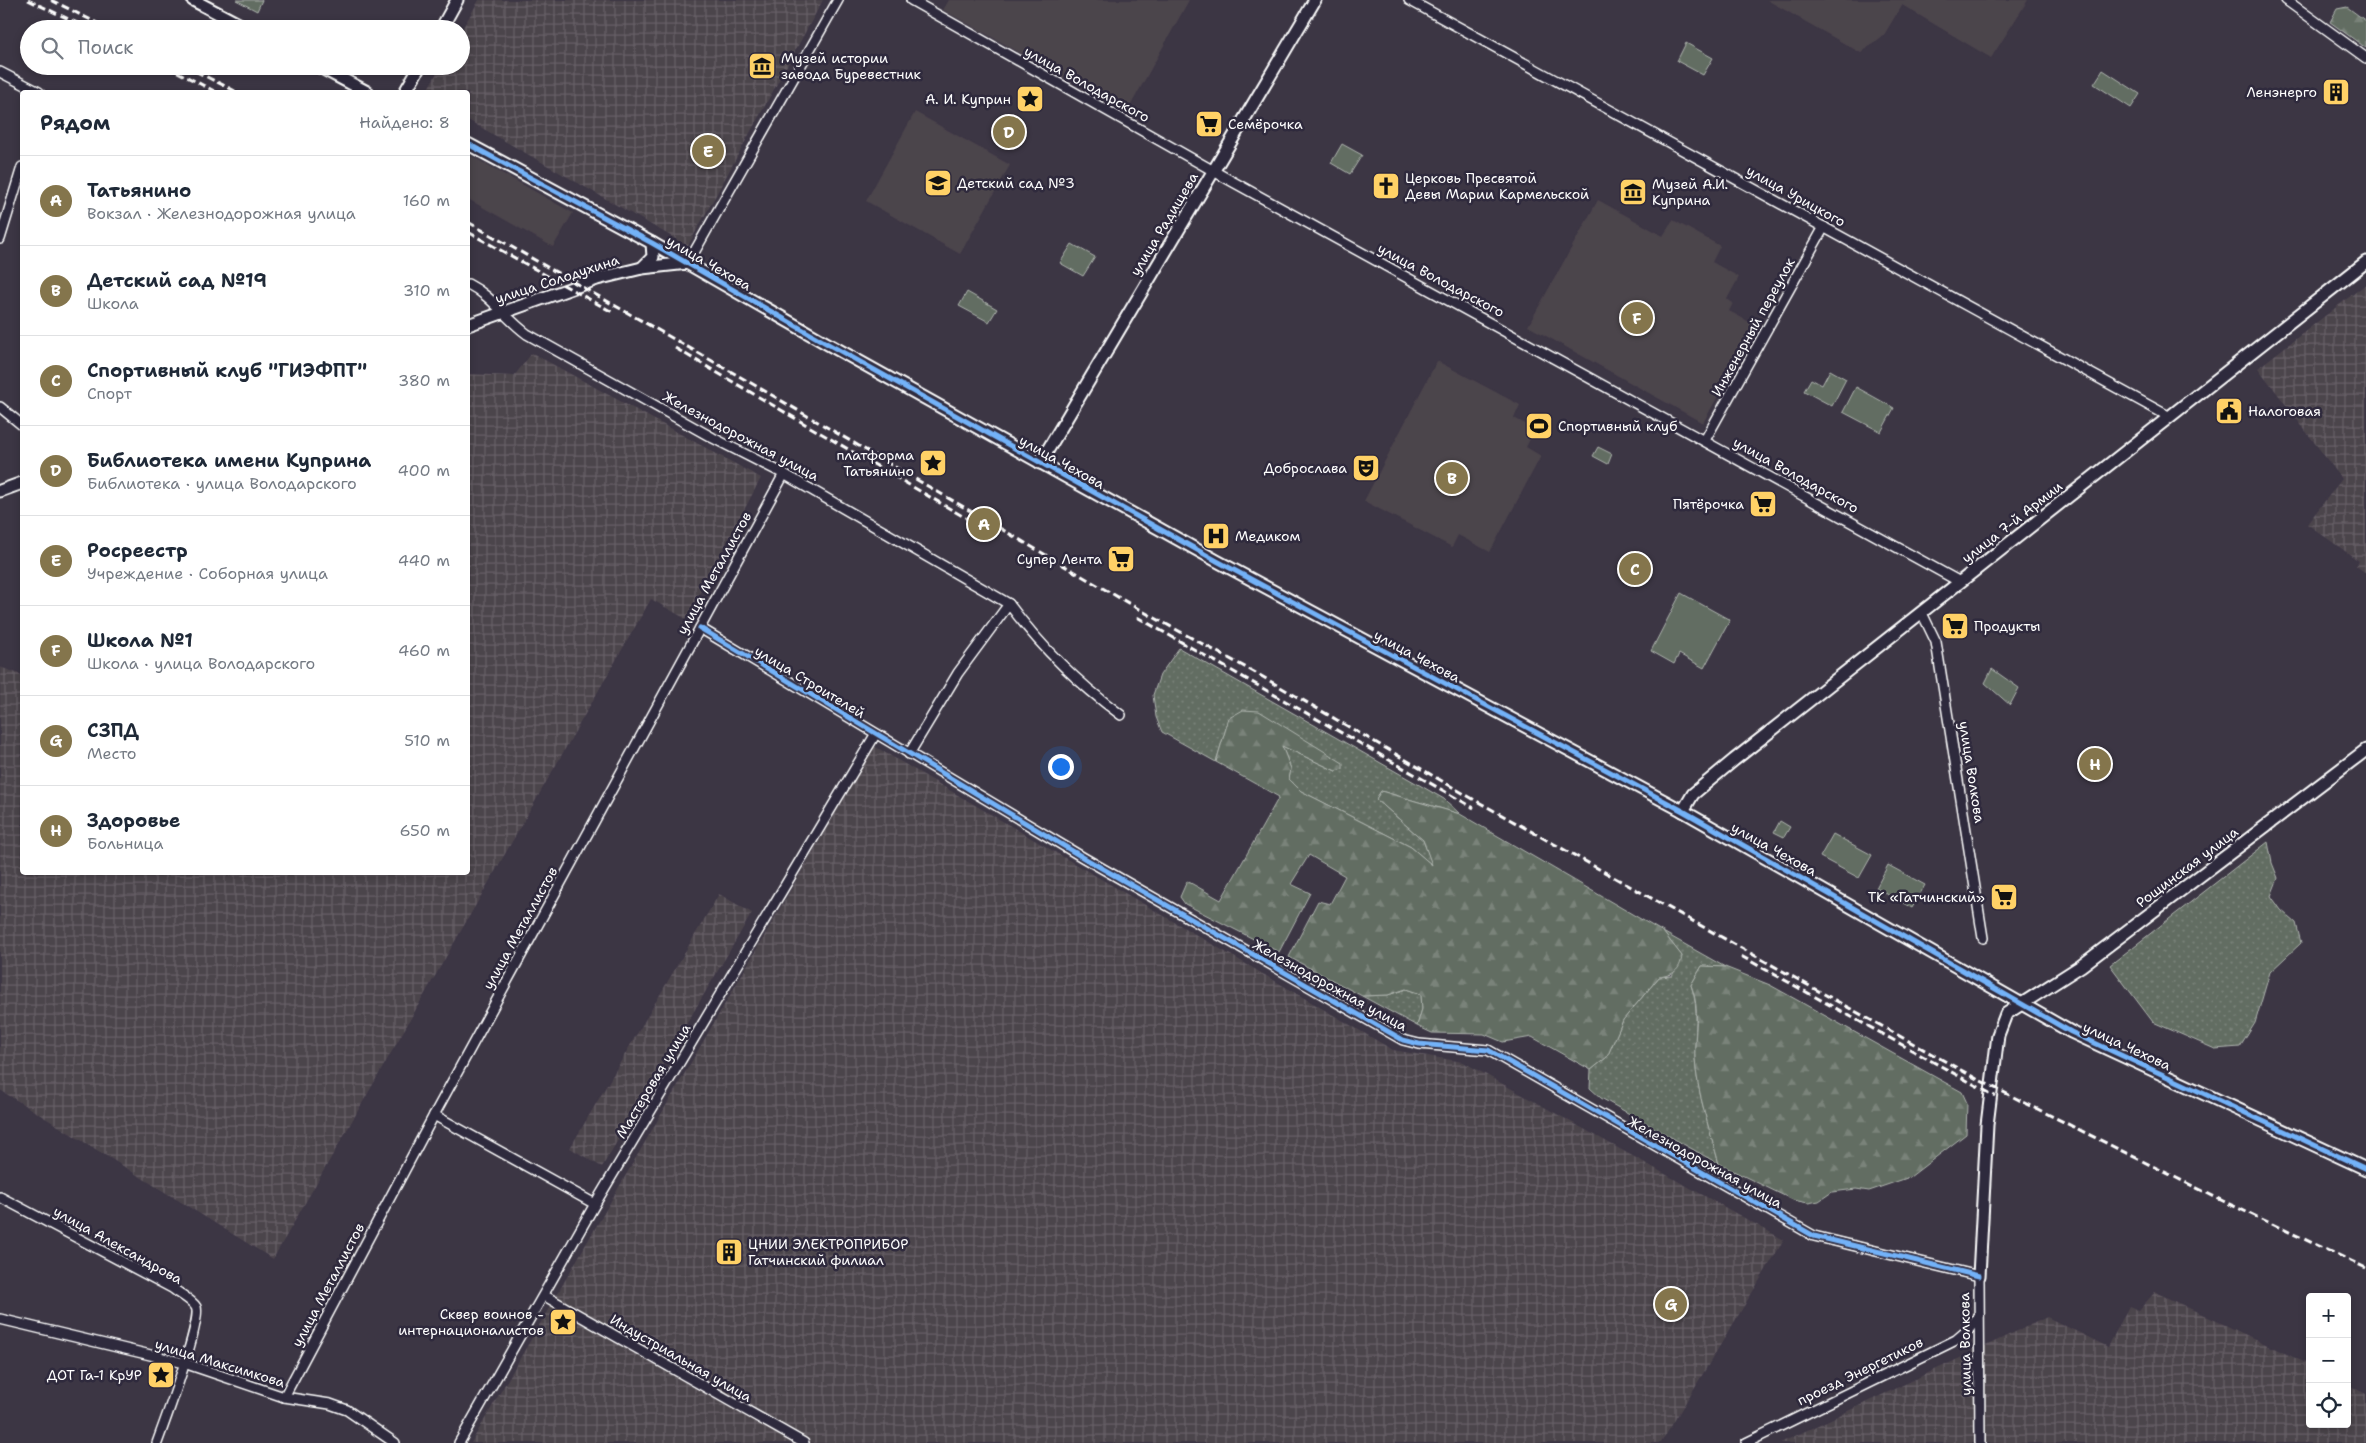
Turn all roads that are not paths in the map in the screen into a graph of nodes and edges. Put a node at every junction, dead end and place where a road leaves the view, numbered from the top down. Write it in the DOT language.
graph roads {
  1 [pos="193,0"];
  2 [pos="457,0"];
  3 [pos="838,0"];
  4 [pos="911,0"];
  5 [pos="1315,0"];
  6 [pos="1409,0"];
  7 [pos="2286,0"];
  8 [pos="231,20"];
  9 [pos="446,20"];
  10 [pos="2366,58"];
  11 [pos="0,72"];
  12 [pos="335,75"];
  13 [pos="415,75"];
  14 [pos="36,90"];
  15 [pos="363,90"];
  16 [pos="406,90"];
  17 [pos="470,145"];
  18 [pos="1214,171"];
  19 [pos="20,174"];
  20 [pos="1824,228"];
  21 [pos="0,239"];
  22 [pos="652,243"];
  23 [pos="2366,262"];
  24 [pos="688,263"];
  25 [pos="642,268"];
  26 [pos="470,285"];
  27 [pos="504,313"];
  28 [pos="470,324"];
  29 [pos="0,408"];
  30 [pos="2170,416"];
  31 [pos="20,423"];
  32 [pos="1705,440"];
  33 [pos="1040,463"];
  34 [pos="784,474"];
  35 [pos="20,484"];
  36 [pos="0,491"];
  37 [pos="1960,582"];
  38 [pos="1009,604"];
  39 [pos="1922,613"];
  40 [pos="700,628"];
  41 [pos="1121,716"];
  42 [pos="876,735"];
  43 [pos="2366,750"];
  44 [pos="909,754"];
  45 [pos="1683,811"];
  46 [pos="1983,938"];
  47 [pos="2022,1004"];
  48 [pos="434,1116"];
  49 [pos="1987,1125"];
  50 [pos="2366,1169"];
  51 [pos="0,1196"];
  52 [pos="596,1204"];
  53 [pos="1979,1276"];
  54 [pos="545,1296"];
  55 [pos="1979,1315"];
  56 [pos="0,1319"];
  57 [pos="184,1363"];
  58 [pos="284,1397"];
  59 [pos="157,1443"];
  60 [pos="395,1443"];
  61 [pos="459,1443"];
  62 [pos="804,1443"];
  63 [pos="1746,1443"];
  64 [pos="1980,1443"];
  1 -- 8 [label="street"];
  2 -- 9 [label="street"];
  3 -- 24 [label="street"];
  4 -- 18 [label="street, улица Володарского"];
  5 -- 18 [label="street, улица Радищева"];
  6 -- 20 [label="street, улица Урицкого"];
  7 -- 10 [label="street"];
  11 -- 14 [label="street"];
  12 -- 15 [label="street"];
  13 -- 16 [label="street"];
  17 -- 22 [label="street, улица Чехова"];
  18 -- 32 [label="street, улица Володарского"];
  18 -- 33 [label="street, улица Радищева"];
  19 -- 21 [label="street"];
  20 -- 30 [label="street, улица Урицкого"];
  20 -- 32 [label="street, Инженерный переулок"];
  22 -- 24 [label="street, улица Чехова"];
  22 -- 25 [label="street"];
  23 -- 30 [label="street, улица 7-й Армии"];
  24 -- 25 [label="street, улица Солодухина"];
  24 -- 33 [label="street, улица Чехова"];
  25 -- 27 [label="street, улица Солодухина"];
  26 -- 27 [label="street, Железнодорожная улица"];
  27 -- 28 [label="street, улица Солодухина"];
  27 -- 34 [label="street, Железнодорожная улица"];
  29 -- 31 [label="street"];
  30 -- 37 [label="street, улица 7-й Армии"];
  32 -- 37 [label="street, улица Володарского"];
  33 -- 45 [label="street, улица Чехова"];
  34 -- 38 [label="street, Железнодорожная улица"];
  34 -- 40 [label="street, улица Металлистов"];
  35 -- 36 [label="street"];
  37 -- 39 [label="street, улица 7-й Армии"];
  38 -- 41 [label="street, Железнодорожная улица"];
  38 -- 44 [label="street"];
  39 -- 45 [label="street, улица 7-й Армии"];
  39 -- 46 [label="street, улица Волкова"];
  40 -- 42 [label="street, улица Строителей"];
  40 -- 48 [label="street, улица Металлистов"];
  42 -- 44 [label="street, улица Строителей"];
  42 -- 52 [label="street, Мастеровая улица"];
  43 -- 47 [label="street, Рощинская улица"];
  44 -- 53 [label="street, Железнодорожная улица"];
  45 -- 47 [label="street, улица Чехова"];
  47 -- 49 [label="street, Рощинская улица"];
  47 -- 50 [label="street, улица Чехова"];
  48 -- 52 [label="street"];
  48 -- 58 [label="street, улица Металлистов"];
  49 -- 53 [label="street, улица Волкова"];
  51 -- 57 [label="street, улица Александрова"];
  52 -- 54 [label="street, Мастеровая улица"];
  53 -- 55 [label="street, улица Волкова"];
  54 -- 61 [label="street, Мастеровая улица"];
  54 -- 62 [label="street, Индустриальная улица"];
  55 -- 63 [label="street, проезд Энергетиков"];
  55 -- 64 [label="street, улица Волкова"];
  56 -- 57 [label="street, улица Максимкова"];
  57 -- 58 [label="street, улица Максимкова"];
  57 -- 59 [label="street"];
  58 -- 60 [label="street, улица Максимкова"];
}
